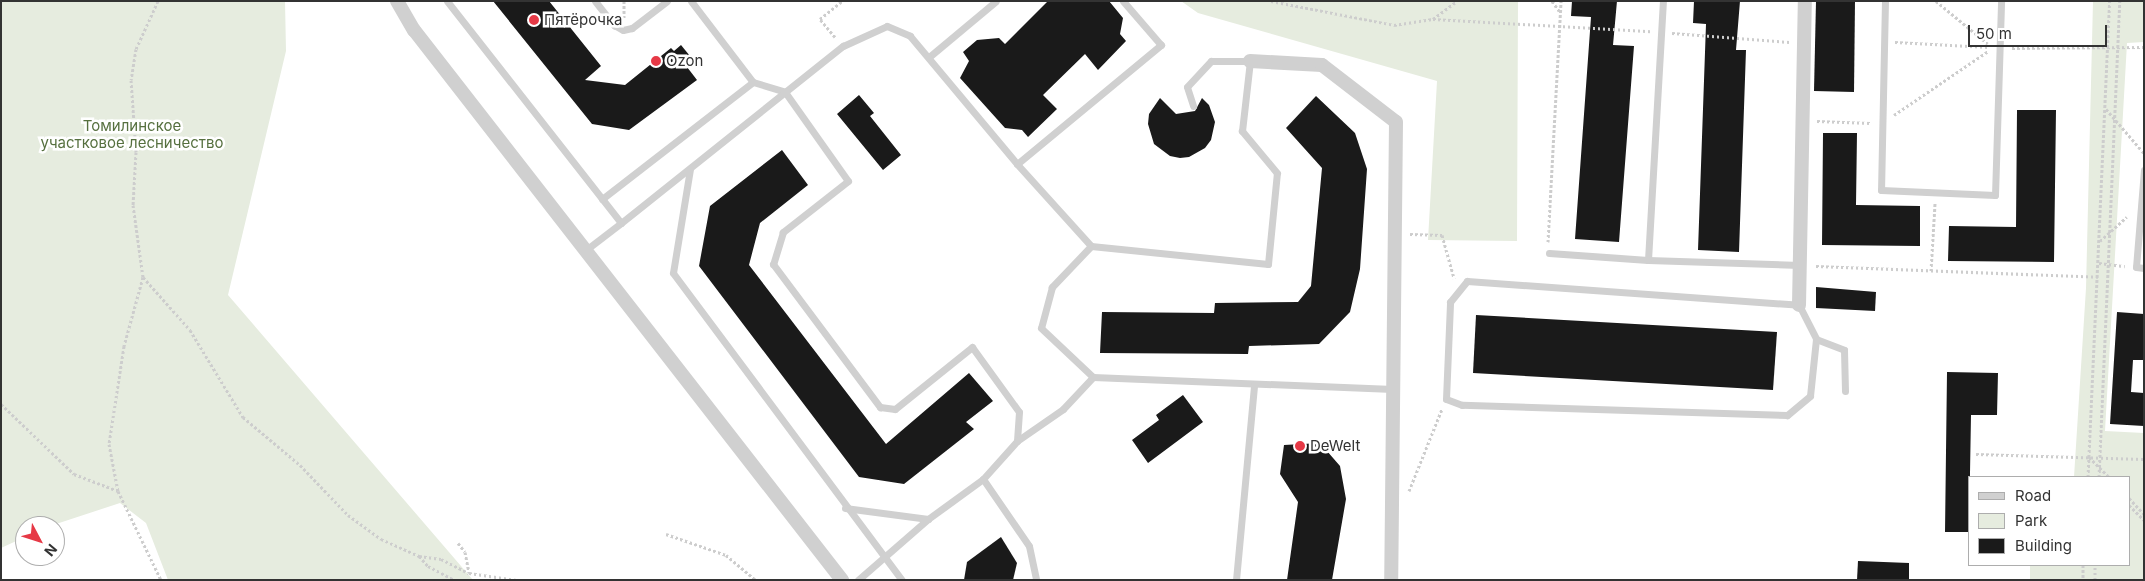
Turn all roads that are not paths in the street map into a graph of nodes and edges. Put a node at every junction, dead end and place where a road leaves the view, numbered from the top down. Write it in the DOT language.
graph roads {
  1 [pos="397,1"];
  2 [pos="447,1"];
  3 [pos="595,1"];
  4 [pos="667,1"];
  5 [pos="691,1"];
  6 [pos="996,1"];
  7 [pos="1123,1"];
  8 [pos="1663,1"];
  9 [pos="1805,1"];
  10 [pos="1885,1"];
  11 [pos="2001,1"];
  12 [pos="929,57"];
  13 [pos="1250,61"];
  14 [pos="753,82"];
  15 [pos="785,92"];
  16 [pos="1193,106"];
  17 [pos="1017,164"];
  18 [pos="690,169"];
  19 [pos="2144,170"];
  20 [pos="602,199"];
  21 [pos="621,223"];
  22 [pos="1092,246"];
  23 [pos="586,250"];
  24 [pos="1549,253"];
  25 [pos="1648,260"];
  26 [pos="1800,265"];
  27 [pos="2140,267"];
  28 [pos="1799,305"];
  29 [pos="1816,339"];
  30 [pos="1093,377"];
  31 [pos="1254,385"];
  32 [pos="1393,389"];
  33 [pos="1845,391"];
  34 [pos="1017,441"];
  35 [pos="983,479"];
  36 [pos="845,508"];
  37 [pos="928,519"];
  38 [pos="884,556"];
  39 [pos="842,580"];
  40 [pos="858,580"];
  41 [pos="902,580"];
  42 [pos="1036,580"];
  43 [pos="1236,580"];
  44 [pos="1391,580"];
  1 -- 23 [label="street"];
  2 -- 20 [label="lane"];
  3 -- 4 [label="lane"];
  5 -- 14 [label="lane"];
  6 -- 12 [label="lane"];
  7 -- 17 [label="lane"];
  8 -- 25 [label="lane"];
  9 -- 26 [label="street"];
  10 -- 11 [label="lane"];
  12 -- 15 [label="lane"];
  12 -- 17 [label="lane"];
  13 -- 16 [label="lane"];
  13 -- 22 [label="lane"];
  13 -- 32 [label="street"];
  14 -- 15 [label="lane"];
  14 -- 20 [label="lane"];
  15 -- 18 [label="lane"];
  15 -- 34 [label="lane"];
  17 -- 22 [label="lane"];
  18 -- 21 [label="lane"];
  18 -- 36 [label="lane"];
  19 -- 27 [label="lane"];
  20 -- 21 [label="lane"];
  21 -- 23 [label="lane"];
  22 -- 30 [label="lane"];
  23 -- 39 [label="street"];
  24 -- 25 [label="lane"];
  25 -- 26 [label="lane"];
  26 -- 28 [label="street"];
  28 -- 29 [label="lane"];
  28 -- 29 [label="lane"];
  29 -- 33 [label="lane"];
  30 -- 31 [label="lane"];
  30 -- 34 [label="lane"];
  31 -- 32 [label="lane"];
  31 -- 43 [label="lane"];
  32 -- 44 [label="street"];
  34 -- 35 [label="lane"];
  35 -- 37 [label="lane"];
  35 -- 42 [label="lane"];
  36 -- 37 [label="lane"];
  36 -- 38 [label="lane"];
  37 -- 38 [label="lane"];
  38 -- 40 [label="lane"];
  38 -- 41 [label="lane"];
}
